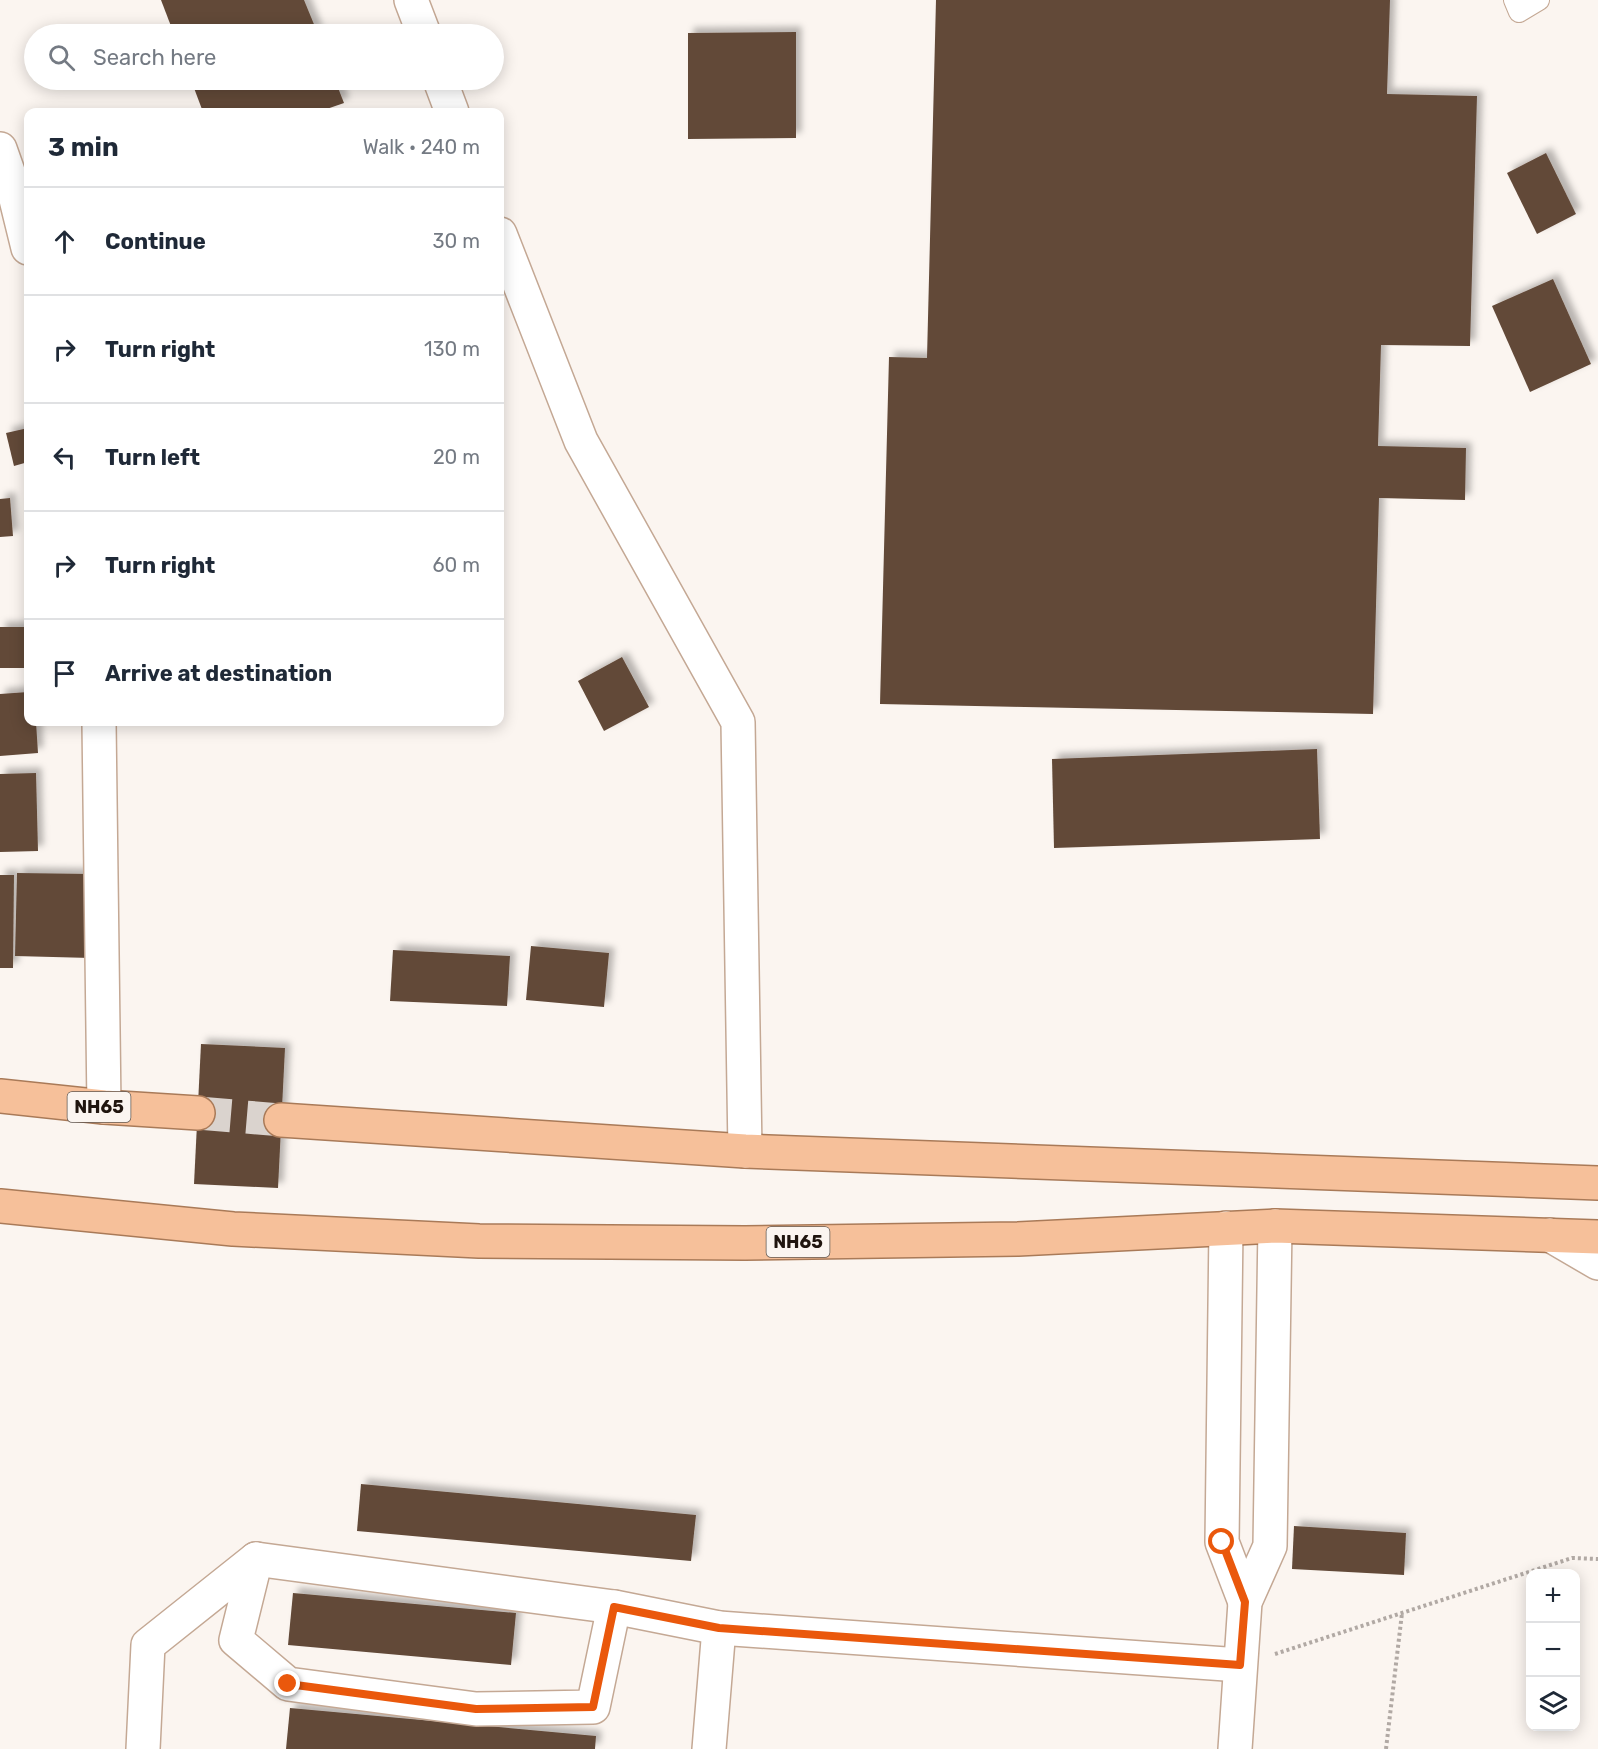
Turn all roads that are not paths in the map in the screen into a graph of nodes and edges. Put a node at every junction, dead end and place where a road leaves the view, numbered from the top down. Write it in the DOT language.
graph roads {
  1 [pos="411,0"];
  2 [pos="1514,0"];
  3 [pos="1539,0"];
  4 [pos="420,24"];
  5 [pos="444,90"];
  6 [pos="450,108"];
  7 [pos="0,149"];
  8 [pos="24,232"];
  9 [pos="504,244"];
  10 [pos="99,726"];
  11 [pos="0,1096"];
  12 [pos="104,1107"];
  13 [pos="198,1113"];
  14 [pos="281,1120"];
  15 [pos="745,1151"];
  16 [pos="1598,1183"];
  17 [pos="0,1206"];
  18 [pos="1275,1226"];
  19 [pos="1226,1228"];
  20 [pos="1550,1235"];
  21 [pos="1598,1237"];
  22 [pos="1598,1263"];
  23 [pos="256,1559"];
  24 [pos="1245,1602"];
  25 [pos="614,1607"];
  26 [pos="719,1628"];
  27 [pos="1240,1665"];
  28 [pos="143,1749"];
  29 [pos="708,1749"];
  30 [pos="1235,1749"];
  1 -- 4 [label="street"];
  2 -- 3 [label="lane"];
  5 -- 6 [label="street"];
  7 -- 8 [label="street"];
  9 -- 15 [label="street"];
  10 -- 12 [label="street"];
  11 -- 12 [label="highway, NH65"];
  12 -- 13 [label="highway, NH65"];
  14 -- 15 [label="highway"];
  15 -- 16 [label="highway"];
  17 -- 19 [label="highway, NH65"];
  18 -- 19 [label="highway, NH65"];
  18 -- 20 [label="highway, NH65"];
  18 -- 24 [label="street"];
  19 -- 24 [label="street"];
  20 -- 21 [label="highway, NH65"];
  20 -- 22 [label="street"];
  23 -- 25 [label="street"];
  23 -- 25 [label="street"];
  23 -- 28 [label="street"];
  24 -- 27 [label="street"];
  25 -- 26 [label="street"];
  26 -- 27 [label="street"];
  26 -- 29 [label="street"];
  27 -- 30 [label="street"];
}
